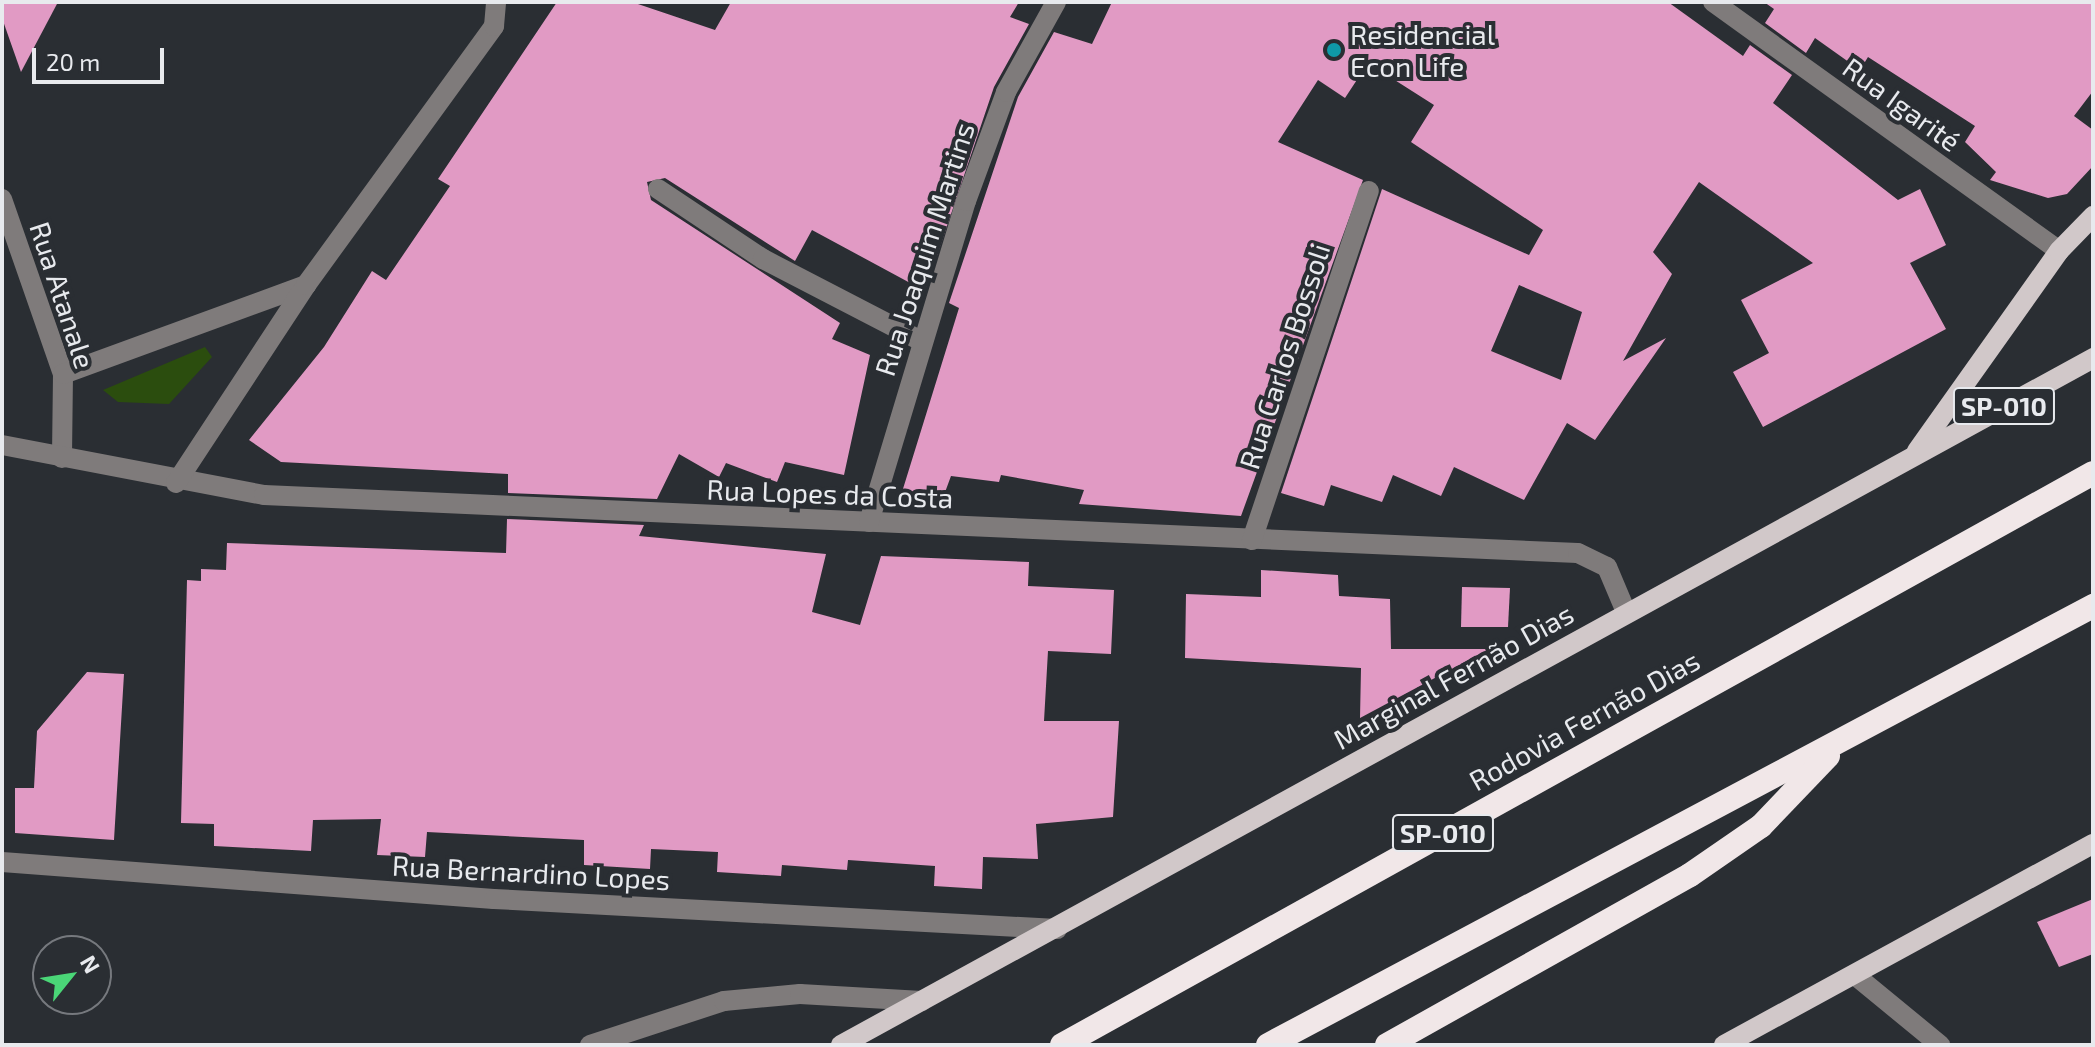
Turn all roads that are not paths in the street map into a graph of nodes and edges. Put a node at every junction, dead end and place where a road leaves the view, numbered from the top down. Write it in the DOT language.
graph roads {
  1 [pos="496,2"];
  2 [pos="1056,2"];
  3 [pos="1713,2"];
  4 [pos="658,189"];
  5 [pos="1369,191"];
  6 [pos="2,199"];
  7 [pos="2093,216"];
  8 [pos="2059,251"];
  9 [pos="306,285"];
  10 [pos="921,341"];
  11 [pos="2093,358"];
  12 [pos="63,374"];
  13 [pos="2,445"];
  14 [pos="1915,455"];
  15 [pos="62,458"];
  16 [pos="2093,473"];
  17 [pos="176,483"];
  18 [pos="869,522"];
  19 [pos="1252,540"];
  20 [pos="2093,606"];
  21 [pos="1626,612"];
  22 [pos="1840,743"];
  23 [pos="2093,844"];
  24 [pos="2,862"];
  25 [pos="1057,929"];
  26 [pos="1856,976"];
  27 [pos="922,1001"];
  28 [pos="590,1045"];
  29 [pos="841,1045"];
  30 [pos="1062,1045"];
  31 [pos="1268,1045"];
  32 [pos="1387,1045"];
  33 [pos="1724,1045"];
  34 [pos="1940,1045"];
  1 -- 9 [label="street"];
  2 -- 10 [label="street, Rua Joaquim Martins"];
  3 -- 8 [label="street, Rua Igarité"];
  4 -- 10 [label="street"];
  5 -- 19 [label="street, Rua Carlos Bossoli"];
  6 -- 12 [label="street, Rua Atanale"];
  7 -- 8 [label="main road"];
  8 -- 14 [label="main road"];
  9 -- 12 [label="street"];
  9 -- 17 [label="street"];
  10 -- 18 [label="street, Rua Joaquim Martins"];
  11 -- 14 [label="main road, Marginal Fernão Dias / SP-010"];
  12 -- 15 [label="street, Rua Atanale"];
  13 -- 15 [label="street, Rua Lopes da Costa"];
  14 -- 21 [label="main road, Marginal Fernão Dias / SP-010"];
  15 -- 17 [label="street, Rua Lopes da Costa"];
  16 -- 30 [label="highway, Rodovia Fernão Dias / SP-010"];
  17 -- 18 [label="street, Rua Lopes da Costa"];
  18 -- 19 [label="street, Rua Lopes da Costa"];
  19 -- 21 [label="street, Rua Lopes da Costa"];
  20 -- 22 [label="highway"];
  21 -- 25 [label="main road, Marginal Fernão Dias / SP-010"];
  22 -- 31 [label="highway"];
  22 -- 32 [label="highway"];
  23 -- 26 [label="main road"];
  24 -- 25 [label="street, Rua Bernardino Lopes"];
  25 -- 27 [label="main road, Marginal Fernão Dias / SP-010"];
  26 -- 33 [label="main road"];
  26 -- 34 [label="street"];
  27 -- 28 [label="street"];
  27 -- 29 [label="main road, Marginal Fernão Dias / SP-010"];
}
